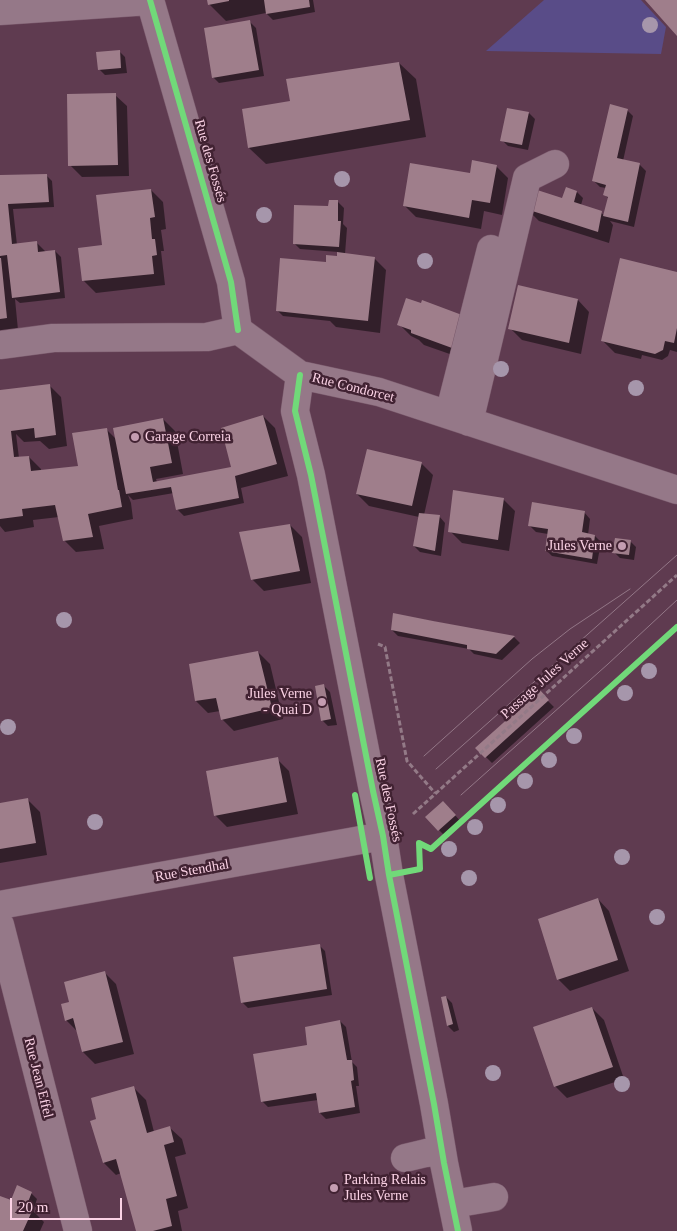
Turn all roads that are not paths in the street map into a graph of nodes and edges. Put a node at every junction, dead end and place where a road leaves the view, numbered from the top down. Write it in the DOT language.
graph roads {
  1 [pos="150,0"];
  2 [pos="0,11"];
  3 [pos="555,164"];
  4 [pos="492,248"];
  5 [pos="238,330"];
  6 [pos="0,346"];
  7 [pos="300,375"];
  8 [pos="459,418"];
  9 [pos="677,490"];
  10 [pos="383,836"];
  11 [pos="0,905"];
  12 [pos="0,924"];
  13 [pos="442,1151"];
  14 [pos="405,1158"];
  15 [pos="494,1198"];
  16 [pos="453,1204"];
  17 [pos="78,1231"];
  18 [pos="458,1231"];
  1 -- 2 [label="street"];
  1 -- 5 [label="street, Rue des Fossés"];
  3 -- 8 [label="street"];
  4 -- 8 [label="street"];
  5 -- 6 [label="street"];
  5 -- 7 [label="street, Rue Condorcet"];
  7 -- 8 [label="street, Rue Condorcet"];
  7 -- 10 [label="street, Rue des Fossés"];
  8 -- 9 [label="street, Rue Condorcet"];
  10 -- 11 [label="street, Rue Stendhal"];
  10 -- 13 [label="street, Rue des Fossés"];
  12 -- 17 [label="street, Rue Jean Effel"];
  13 -- 14 [label="street"];
  13 -- 16 [label="street, Rue des Fossés"];
  15 -- 16 [label="street"];
  16 -- 18 [label="street, Rue des Fossés"];
}
